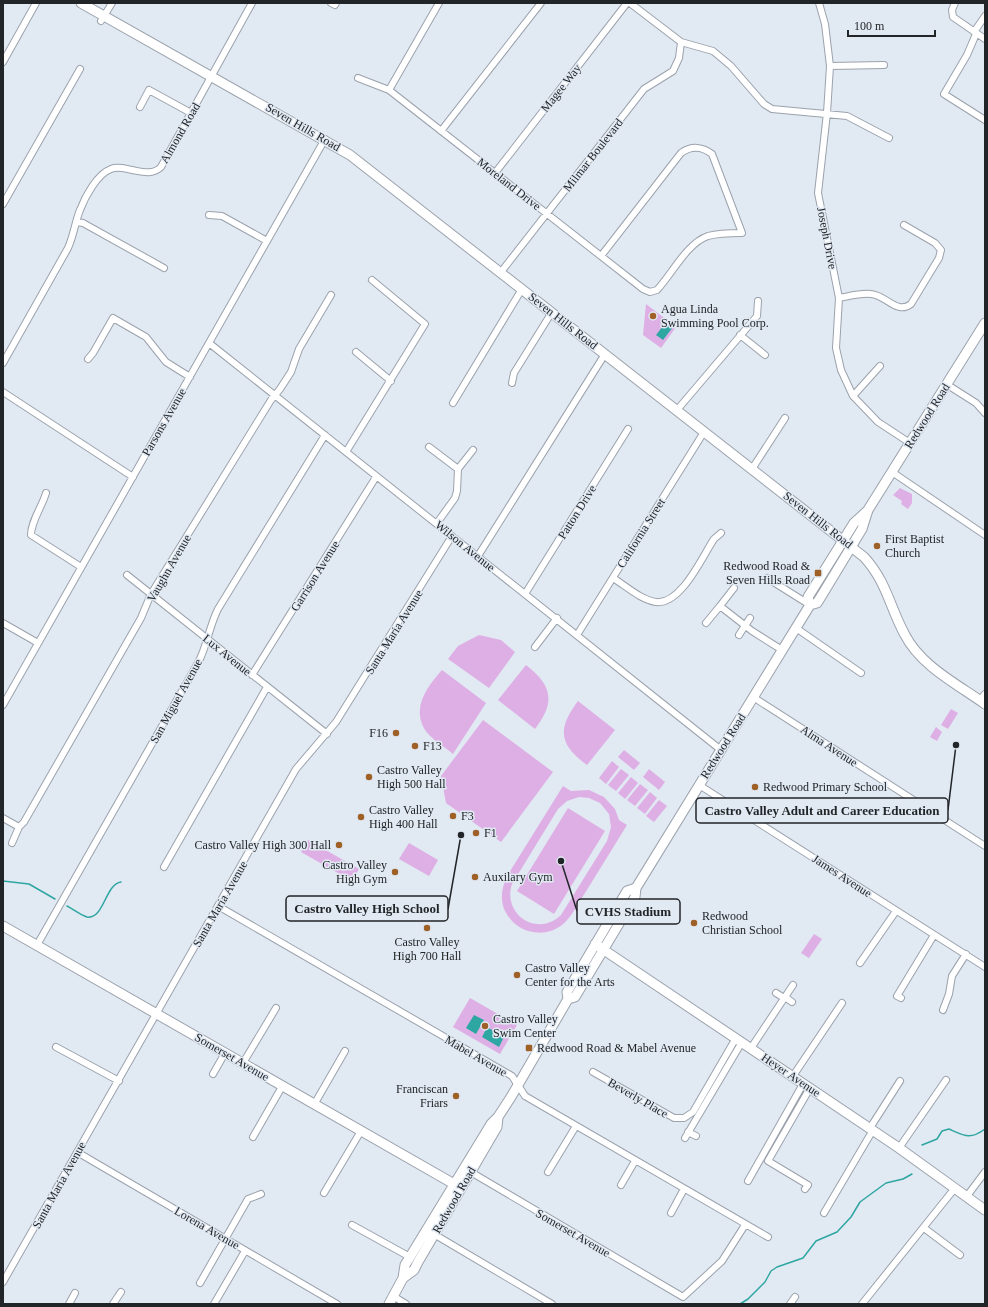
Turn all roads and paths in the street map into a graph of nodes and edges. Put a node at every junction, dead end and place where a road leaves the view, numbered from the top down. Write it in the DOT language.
graph roads {
  1 [pos="36,3"];
  2 [pos="81,3"];
  3 [pos="112,3"];
  4 [pos="252,3"];
  5 [pos="331,3"];
  6 [pos="336,3"];
  7 [pos="439,3"];
  8 [pos="541,3"];
  9 [pos="627,3"];
  10 [pos="630,3"];
  11 [pos="819,3"];
  12 [pos="955,3"];
  13 [pos="985,16"];
  14 [pos="103,18"];
  15 [pos="975,33"];
  16 [pos="985,39"];
  17 [pos="681,42"];
  18 [pos="4,57"];
  19 [pos="884,65"];
  20 [pos="830,66"];
  21 [pos="80,69"];
  22 [pos="212,76"];
  23 [pos="358,78"];
  24 [pos="389,90"];
  25 [pos="140,107"];
  26 [pos="192,113"];
  27 [pos="827,114"];
  28 [pos="985,120"];
  29 [pos="441,131"];
  30 [pos="889,138"];
  31 [pos="325,139"];
  32 [pos="495,173"];
  33 [pos="3,204"];
  34 [pos="547,214"];
  35 [pos="209,215"];
  36 [pos="77,222"];
  37 [pos="904,225"];
  38 [pos="267,241"];
  39 [pos="601,256"];
  40 [pos="164,268"];
  41 [pos="501,272"];
  42 [pos="372,280"];
  43 [pos="522,289"];
  44 [pos="331,295"];
  45 [pos="839,298"];
  46 [pos="758,301"];
  47 [pos="552,312"];
  48 [pos="984,326"];
  49 [pos="740,335"];
  50 [pos="209,343"];
  51 [pos="356,352"];
  52 [pos="605,354"];
  53 [pos="765,355"];
  54 [pos="88,359"];
  55 [pos="3,363"];
  56 [pos="880,366"];
  57 [pos="190,377"];
  58 [pos="391,381"];
  59 [pos="512,383"];
  60 [pos="946,384"];
  61 [pos="3,392"];
  62 [pos="274,395"];
  63 [pos="853,396"];
  64 [pos="452,403"];
  65 [pos="677,410"];
  66 [pos="985,412"];
  67 [pos="785,418"];
  68 [pos="628,429"];
  69 [pos="704,432"];
  70 [pos="325,435"];
  71 [pos="910,443"];
  72 [pos="429,447"];
  73 [pos="473,450"];
  74 [pos="346,452"];
  75 [pos="458,469"];
  76 [pos="752,469"];
  77 [pos="892,472"];
  78 [pos="133,477"];
  79 [pos="376,477"];
  80 [pos="46,493"];
  81 [pos="868,510"];
  82 [pos="437,523"];
  83 [pos="721,533"];
  84 [pos="985,535"];
  85 [pos="452,536"];
  86 [pos="843,541"];
  87 [pos="851,546"];
  88 [pos="478,556"];
  89 [pos="81,567"];
  90 [pos="127,575"];
  91 [pos="613,578"];
  92 [pos="767,578"];
  93 [pos="734,588"];
  94 [pos="151,594"];
  95 [pos="525,594"];
  96 [pos="810,605"];
  97 [pos="720,606"];
  98 [pos="556,618"];
  99 [pos="750,618"];
  100 [pos="3,623"];
  101 [pos="706,623"];
  102 [pos="745,626"];
  103 [pos="796,628"];
  104 [pos="577,634"];
  105 [pos="739,635"];
  106 [pos="206,638"];
  107 [pos="38,643"];
  108 [pos="535,647"];
  109 [pos="782,650"];
  110 [pos="861,673"];
  111 [pos="252,675"];
  112 [pos="267,687"];
  113 [pos="753,697"];
  114 [pos="983,699"];
  115 [pos="3,705"];
  116 [pos="327,734"];
  117 [pos="721,750"];
  118 [pos="699,785"];
  119 [pos="3,818"];
  120 [pos="18,827"];
  121 [pos="12,844"];
  122 [pos="985,846"];
  123 [pos="164,867"];
  124 [pos="636,888"];
  125 [pos="218,906"];
  126 [pos="896,910"];
  127 [pos="3,926"];
  128 [pos="934,935"];
  129 [pos="595,944"];
  130 [pos="37,945"];
  131 [pos="604,949"];
  132 [pos="966,954"];
  133 [pos="860,963"];
  134 [pos="985,966"];
  135 [pos="793,985"];
  136 [pos="776,993"];
  137 [pos="784,998"];
  138 [pos="901,998"];
  139 [pos="568,999"];
  140 [pos="792,1002"];
  141 [pos="842,1003"];
  142 [pos="276,1008"];
  143 [pos="943,1010"];
  144 [pos="157,1013"];
  145 [pos="739,1040"];
  146 [pos="56,1047"];
  147 [pos="751,1048"];
  148 [pos="345,1051"];
  149 [pos="225,1053"];
  150 [pos="243,1063"];
  151 [pos="594,1072"];
  152 [pos="213,1074"];
  153 [pos="793,1076"];
  154 [pos="946,1080"];
  155 [pos="119,1081"];
  156 [pos="900,1081"];
  157 [pos="283,1085"];
  158 [pos="518,1085"];
  159 [pos="807,1086"];
  160 [pos="315,1103"];
  161 [pos="576,1126"];
  162 [pos="871,1129"];
  163 [pos="360,1131"];
  164 [pos="688,1132"];
  165 [pos="696,1136"];
  166 [pos="253,1137"];
  167 [pos="685,1138"];
  168 [pos="899,1148"];
  169 [pos="77,1152"];
  170 [pos="635,1161"];
  171 [pos="467,1170"];
  172 [pos="548,1172"];
  173 [pos="985,1172"];
  174 [pos="748,1181"];
  175 [pos="622,1185"];
  176 [pos="457,1186"];
  177 [pos="956,1188"];
  178 [pos="684,1189"];
  179 [pos="805,1189"];
  180 [pos="324,1193"];
  181 [pos="261,1194"];
  182 [pos="967,1196"];
  183 [pos="985,1210"];
  184 [pos="671,1213"];
  185 [pos="824,1213"];
  186 [pos="352,1225"];
  187 [pos="745,1225"];
  188 [pos="924,1228"];
  189 [pos="431,1232"];
  190 [pos="768,1237"];
  191 [pos="225,1239"];
  192 [pos="245,1250"];
  193 [pos="960,1255"];
  194 [pos="410,1257"];
  195 [pos="403,1278"];
  196 [pos="3,1282"];
  197 [pos="200,1283"];
  198 [pos="121,1292"];
  199 [pos="75,1293"];
  200 [pos="795,1297"];
  201 [pos="391,1300"];
  202 [pos="69,1304"];
  203 [pos="113,1304"];
  204 [pos="214,1304"];
  205 [pos="337,1304"];
  206 [pos="406,1304"];
  207 [pos="552,1304"];
  208 [pos="790,1304"];
  209 [pos="862,1304"];
  1 -- 18 [label="street"];
  2 -- 14 [label="street, Seven Hills Road"];
  3 -- 14 [label="street"];
  4 -- 22 [label="street, Almond Road"];
  5 -- 6 [label="street"];
  7 -- 24 [label="street"];
  8 -- 29 [label="street"];
  9 -- 32 [label="street, Magee Way"];
  10 -- 17 [label="street"];
  11 -- 20 [label="street, Joseph Drive"];
  12 -- 15 [label="street"];
  13 -- 15 [label="street"];
  14 -- 22 [label="street, Seven Hills Road"];
  15 -- 16 [label="street"];
  15 -- 28 [label="street"];
  17 -- 27 [label="street"];
  17 -- 34 [label="street, Milmar Boulevard"];
  19 -- 20 [label="street"];
  20 -- 27 [label="street, Joseph Drive"];
  21 -- 33 [label="street"];
  22 -- 26 [label="street, Almond Road"];
  22 -- 31 [label="street, Seven Hills Road"];
  23 -- 24 [label="street, Moreland Drive"];
  24 -- 29 [label="street, Moreland Drive"];
  25 -- 26 [label="street"];
  26 -- 36 [label="street, Almond Road"];
  27 -- 30 [label="street"];
  27 -- 45 [label="street, Joseph Drive"];
  29 -- 32 [label="street, Moreland Drive"];
  31 -- 38 [label="street, Parsons Avenue"];
  31 -- 41 [label="street, Seven Hills Road"];
  32 -- 34 [label="street, Moreland Drive"];
  34 -- 39 [label="street, Moreland Drive"];
  34 -- 41 [label="street, Milmar Boulevard"];
  35 -- 38 [label="street"];
  36 -- 40 [label="street"];
  36 -- 55 [label="street, Almond Road"];
  37 -- 45 [label="street"];
  38 -- 50 [label="street, Parsons Avenue"];
  39 -- 39 [label="street, Moreland Drive"];
  41 -- 43 [label="street, Seven Hills Road"];
  42 -- 58 [label="street"];
  43 -- 47 [label="street, Seven Hills Road"];
  43 -- 64 [label="street"];
  44 -- 62 [label="street, Vaughn Avenue"];
  45 -- 63 [label="street, Joseph Drive"];
  46 -- 49 [label="street"];
  47 -- 52 [label="street, Seven Hills Road"];
  47 -- 59 [label="street"];
  48 -- 60 [label="street, Redwood Road"];
  49 -- 53 [label="street"];
  49 -- 65 [label="street"];
  50 -- 57 [label="street, Parsons Avenue"];
  50 -- 62 [label="street, Wilson Avenue"];
  51 -- 58 [label="street"];
  52 -- 65 [label="street, Seven Hills Road"];
  52 -- 88 [label="street"];
  54 -- 57 [label="street"];
  56 -- 63 [label="street"];
  57 -- 78 [label="street, Parsons Avenue"];
  58 -- 74 [label="street"];
  60 -- 66 [label="street"];
  60 -- 71 [label="street, Redwood Road"];
  61 -- 78 [label="street"];
  62 -- 70 [label="street, Wilson Avenue"];
  62 -- 94 [label="street, Vaughn Avenue"];
  63 -- 71 [label="street, Joseph Drive"];
  65 -- 69 [label="street, Seven Hills Road"];
  67 -- 76 [label="street"];
  68 -- 95 [label="street, Patton Drive"];
  69 -- 76 [label="street, Seven Hills Road"];
  69 -- 91 [label="street, California Street"];
  70 -- 74 [label="street, Wilson Avenue"];
  70 -- 106 [label="street, San Miguel Avenue"];
  71 -- 77 [label="street, Redwood Road"];
  72 -- 75 [label="street"];
  73 -- 75 [label="street"];
  74 -- 79 [label="street, Wilson Avenue"];
  75 -- 82 [label="street"];
  76 -- 86 [label="street, Seven Hills Road"];
  77 -- 81 [label="street, Redwood Road"];
  77 -- 84 [label="street"];
  78 -- 89 [label="street, Parsons Avenue"];
  79 -- 82 [label="street, Wilson Avenue"];
  79 -- 111 [label="street, Garrison Avenue"];
  80 -- 89 [label="street"];
  81 -- 86 [label="street, Redwood Road"];
  81 -- 87 [label="street, Redwood Road"];
  82 -- 85 [label="street, Wilson Avenue"];
  83 -- 91 [label="street"];
  85 -- 88 [label="street, Wilson Avenue"];
  85 -- 116 [label="street, Santa Maria Avenue"];
  86 -- 87 [label="street, Seven Hills Road"];
  86 -- 96 [label="street, Redwood Road"];
  87 -- 96 [label="street, Redwood Road"];
  87 -- 114 [label="street, Seven Hills Road"];
  88 -- 95 [label="street, Wilson Avenue"];
  89 -- 107 [label="street, Parsons Avenue"];
  90 -- 94 [label="street, Lux Avenue"];
  91 -- 104 [label="street, California Street"];
  92 -- 96 [label="street"];
  93 -- 97 [label="street"];
  94 -- 106 [label="street, Lux Avenue"];
  94 -- 120 [label="street, Vaughn Avenue"];
  95 -- 98 [label="street, Wilson Avenue"];
  96 -- 103 [label="street, Redwood Road"];
  97 -- 101 [label="street"];
  97 -- 102 [label="street"];
  98 -- 104 [label="street, Wilson Avenue"];
  98 -- 108 [label="street"];
  99 -- 102 [label="street"];
  100 -- 107 [label="street"];
  102 -- 105 [label="street"];
  102 -- 109 [label="street"];
  103 -- 109 [label="street, Redwood Road"];
  103 -- 110 [label="street"];
  104 -- 117 [label="street, Wilson Avenue"];
  106 -- 111 [label="street, Lux Avenue"];
  106 -- 130 [label="street, San Miguel Avenue"];
  107 -- 115 [label="street, Parsons Avenue"];
  109 -- 113 [label="street, Redwood Road"];
  111 -- 112 [label="street, Lux Avenue"];
  112 -- 116 [label="street, Lux Avenue"];
  112 -- 123 [label="street"];
  113 -- 117 [label="street, Redwood Road"];
  113 -- 122 [label="street, Alma Avenue"];
  116 -- 125 [label="street, Santa Maria Avenue"];
  117 -- 118 [label="street, Redwood Road"];
  118 -- 124 [label="street, Redwood Road"];
  118 -- 126 [label="street, James Avenue"];
  119 -- 120 [label="street"];
  120 -- 121 [label="street, Vaughn Avenue"];
  124 -- 129 [label="street, Redwood Road"];
  124 -- 131 [label="street, Redwood Road"];
  125 -- 144 [label="street, Santa Maria Avenue"];
  125 -- 158 [label="street, Mabel Avenue"];
  126 -- 128 [label="street, James Avenue"];
  126 -- 133 [label="street"];
  127 -- 130 [label="street, Somerset Avenue"];
  128 -- 132 [label="street, James Avenue"];
  128 -- 138 [label="street"];
  129 -- 131 [label="street, Heyer Avenue"];
  129 -- 139 [label="street, Redwood Road"];
  130 -- 144 [label="street, Somerset Avenue"];
  131 -- 139 [label="street, Redwood Road"];
  131 -- 145 [label="street, Heyer Avenue"];
  132 -- 134 [label="street, James Avenue"];
  132 -- 143 [label="street"];
  135 -- 137 [label="street"];
  136 -- 137 [label="street"];
  137 -- 140 [label="street"];
  137 -- 147 [label="street"];
  139 -- 158 [label="street, Redwood Road"];
  141 -- 153 [label="street"];
  142 -- 150 [label="street"];
  144 -- 149 [label="street, Somerset Avenue"];
  144 -- 155 [label="street, Santa Maria Avenue"];
  145 -- 147 [label="street, Heyer Avenue"];
  145 -- 151 [label="street, Beverly Place"];
  145 -- 164 [label="street"];
  146 -- 155 [label="street"];
  147 -- 153 [label="street, Heyer Avenue"];
  148 -- 160 [label="street"];
  149 -- 150 [label="street, Somerset Avenue"];
  149 -- 152 [label="street"];
  150 -- 157 [label="street, Somerset Avenue"];
  153 -- 159 [label="street, Heyer Avenue"];
  154 -- 168 [label="street"];
  155 -- 169 [label="street, Santa Maria Avenue"];
  156 -- 162 [label="street"];
  157 -- 160 [label="street, Somerset Avenue"];
  157 -- 166 [label="street"];
  158 -- 161 [label="street, Mabel Avenue"];
  158 -- 171 [label="street, Redwood Road"];
  159 -- 162 [label="street, Heyer Avenue"];
  159 -- 174 [label="street"];
  159 -- 179 [label="street"];
  160 -- 163 [label="street, Somerset Avenue"];
  161 -- 170 [label="street, Mabel Avenue"];
  161 -- 172 [label="street"];
  162 -- 168 [label="street, Heyer Avenue"];
  162 -- 185 [label="street"];
  163 -- 176 [label="street, Somerset Avenue"];
  163 -- 180 [label="street"];
  164 -- 165 [label="street"];
  164 -- 167 [label="street"];
  168 -- 177 [label="street, Heyer Avenue"];
  169 -- 191 [label="street, Lorena Avenue"];
  169 -- 196 [label="street, Santa Maria Avenue"];
  170 -- 175 [label="street"];
  170 -- 178 [label="street, Mabel Avenue"];
  171 -- 176 [label="street, Redwood Road"];
  171 -- 187 [label="street, Somerset Avenue"];
  173 -- 182 [label="street"];
  176 -- 189 [label="street, Redwood Road"];
  177 -- 182 [label="street, Heyer Avenue"];
  177 -- 188 [label="street"];
  178 -- 184 [label="street"];
  178 -- 187 [label="street, Mabel Avenue"];
  181 -- 191 [label="street"];
  182 -- 183 [label="street, Heyer Avenue"];
  186 -- 194 [label="street"];
  187 -- 190 [label="street, Mabel Avenue"];
  188 -- 193 [label="street"];
  188 -- 209 [label="street"];
  189 -- 194 [label="street, Redwood Road"];
  189 -- 195 [label="street, Redwood Road"];
  189 -- 207 [label="street"];
  191 -- 192 [label="street, Lorena Avenue"];
  191 -- 197 [label="street"];
  192 -- 204 [label="street"];
  192 -- 205 [label="street, Lorena Avenue"];
  194 -- 195 [label="street, Redwood Road"];
  195 -- 201 [label="street, Redwood Road"];
  198 -- 203 [label="street"];
  199 -- 202 [label="street"];
  200 -- 208 [label="street"];
  201 -- 206 [label="street"];
}
